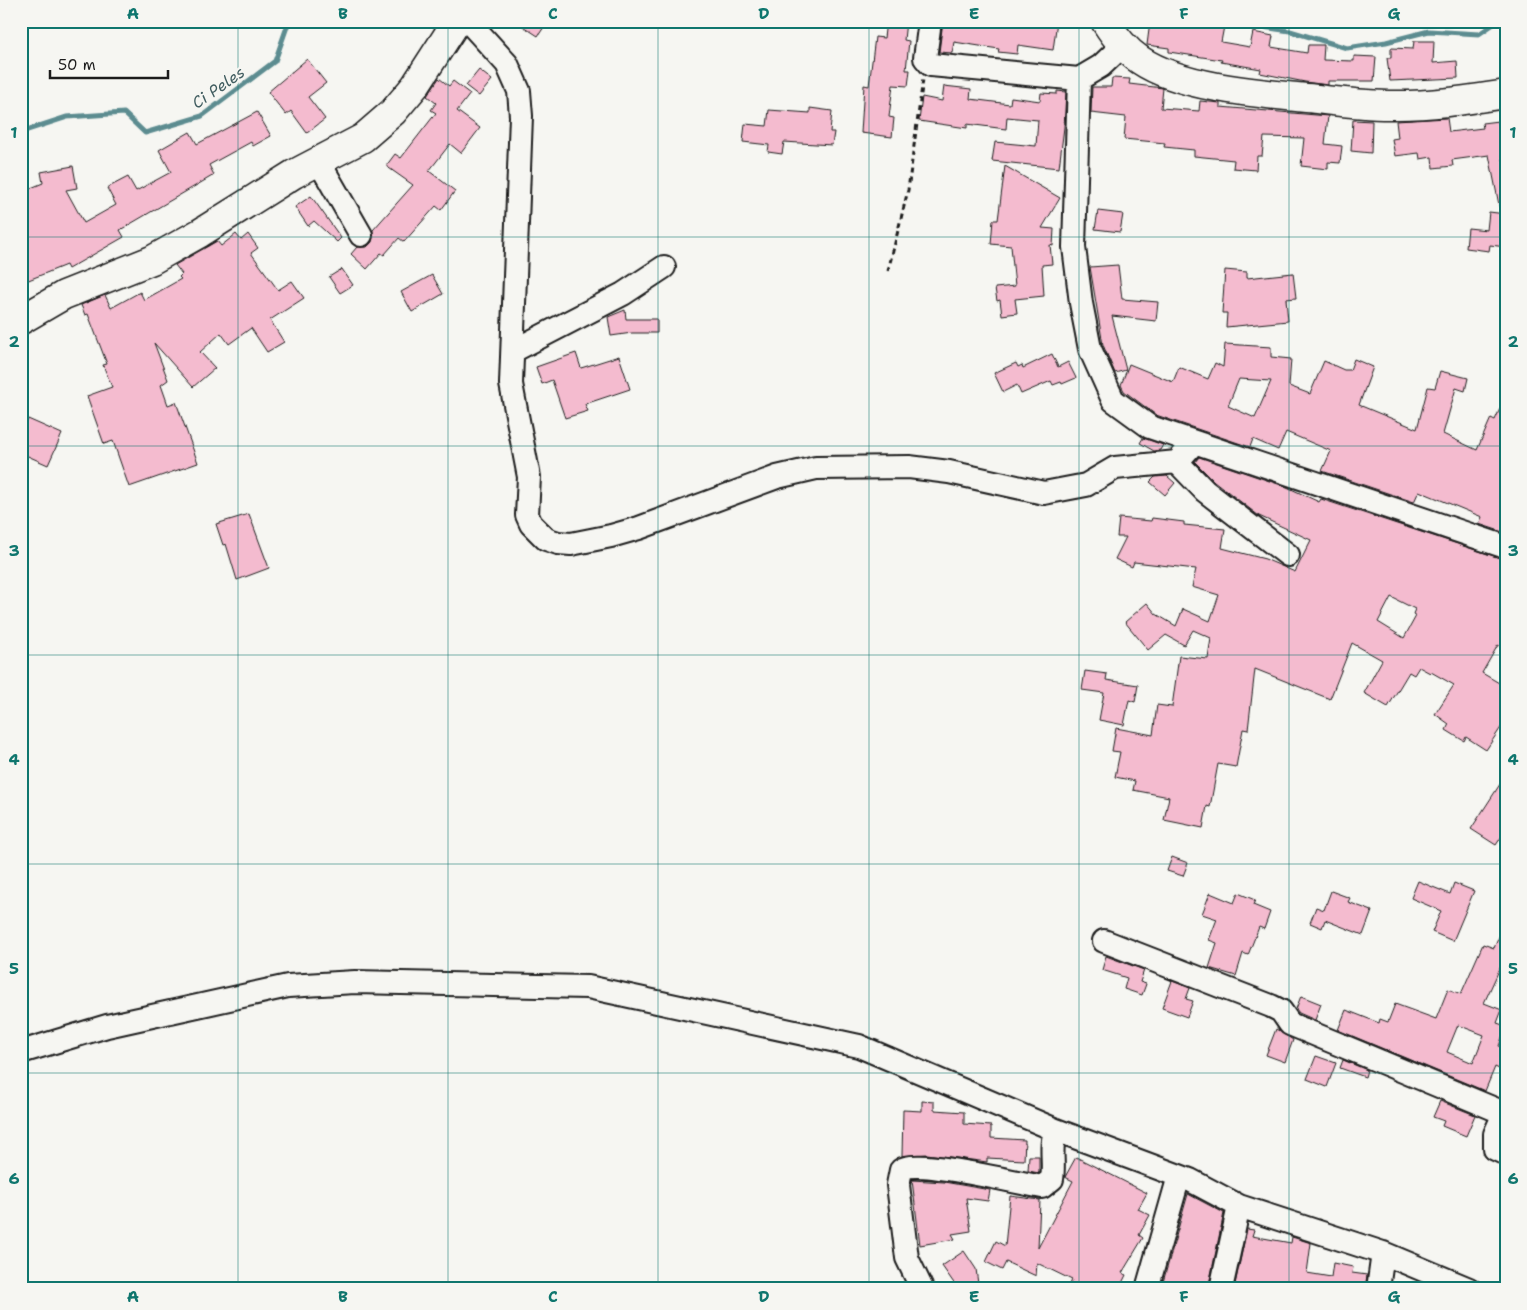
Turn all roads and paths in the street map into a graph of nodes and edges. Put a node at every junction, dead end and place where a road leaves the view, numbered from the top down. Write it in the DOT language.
graph roads {
  1 [pos="456,21"];
  2 [pos="468,21"];
  3 [pos="930,21"];
  4 [pos="1105,21"];
  5 [pos="1122,46"];
  6 [pos="925,58"];
  7 [pos="1079,79"];
  8 [pos="1506,94"];
  9 [pos="318,162"];
  10 [pos="361,235"];
  11 [pos="664,267"];
  12 [pos="888,271"];
  13 [pos="21,320"];
  14 [pos="513,351"];
  15 [pos="1194,444"];
  16 [pos="1177,462"];
  17 [pos="1506,547"];
  18 [pos="1288,555"];
  19 [pos="1104,941"];
  20 [pos="21,1052"];
  21 [pos="1505,1111"];
  22 [pos="1056,1130"];
  23 [pos="1506,1154"];
  24 [pos="1179,1176"];
  25 [pos="1240,1206"];
  26 [pos="1383,1253"];
  27 [pos="922,1289"];
  28 [pos="1147,1289"];
  29 [pos="1221,1289"];
  30 [pos="1378,1289"];
  31 [pos="1469,1289"];
  1 -- 9 [label="highway"];
  2 -- 14 [label="street"];
  3 -- 6 [label="street"];
  4 -- 5 [label="highway"];
  5 -- 7 [label="street"];
  5 -- 8 [label="highway"];
  6 -- 7 [label="street"];
  6 -- 12 [label="path"];
  7 -- 15 [label="street"];
  9 -- 10 [label="street"];
  9 -- 13 [label="highway"];
  11 -- 14 [label="street"];
  14 -- 16 [label="street"];
  15 -- 16 [label="street"];
  15 -- 17 [label="street"];
  16 -- 18 [label="street"];
  19 -- 21 [label="street"];
  20 -- 22 [label="street"];
  21 -- 23 [label="street"];
  22 -- 24 [label="street"];
  22 -- 27 [label="street"];
  24 -- 25 [label="street"];
  24 -- 28 [label="street"];
  25 -- 26 [label="street"];
  25 -- 29 [label="street"];
  26 -- 30 [label="street"];
  26 -- 31 [label="street"];
}
